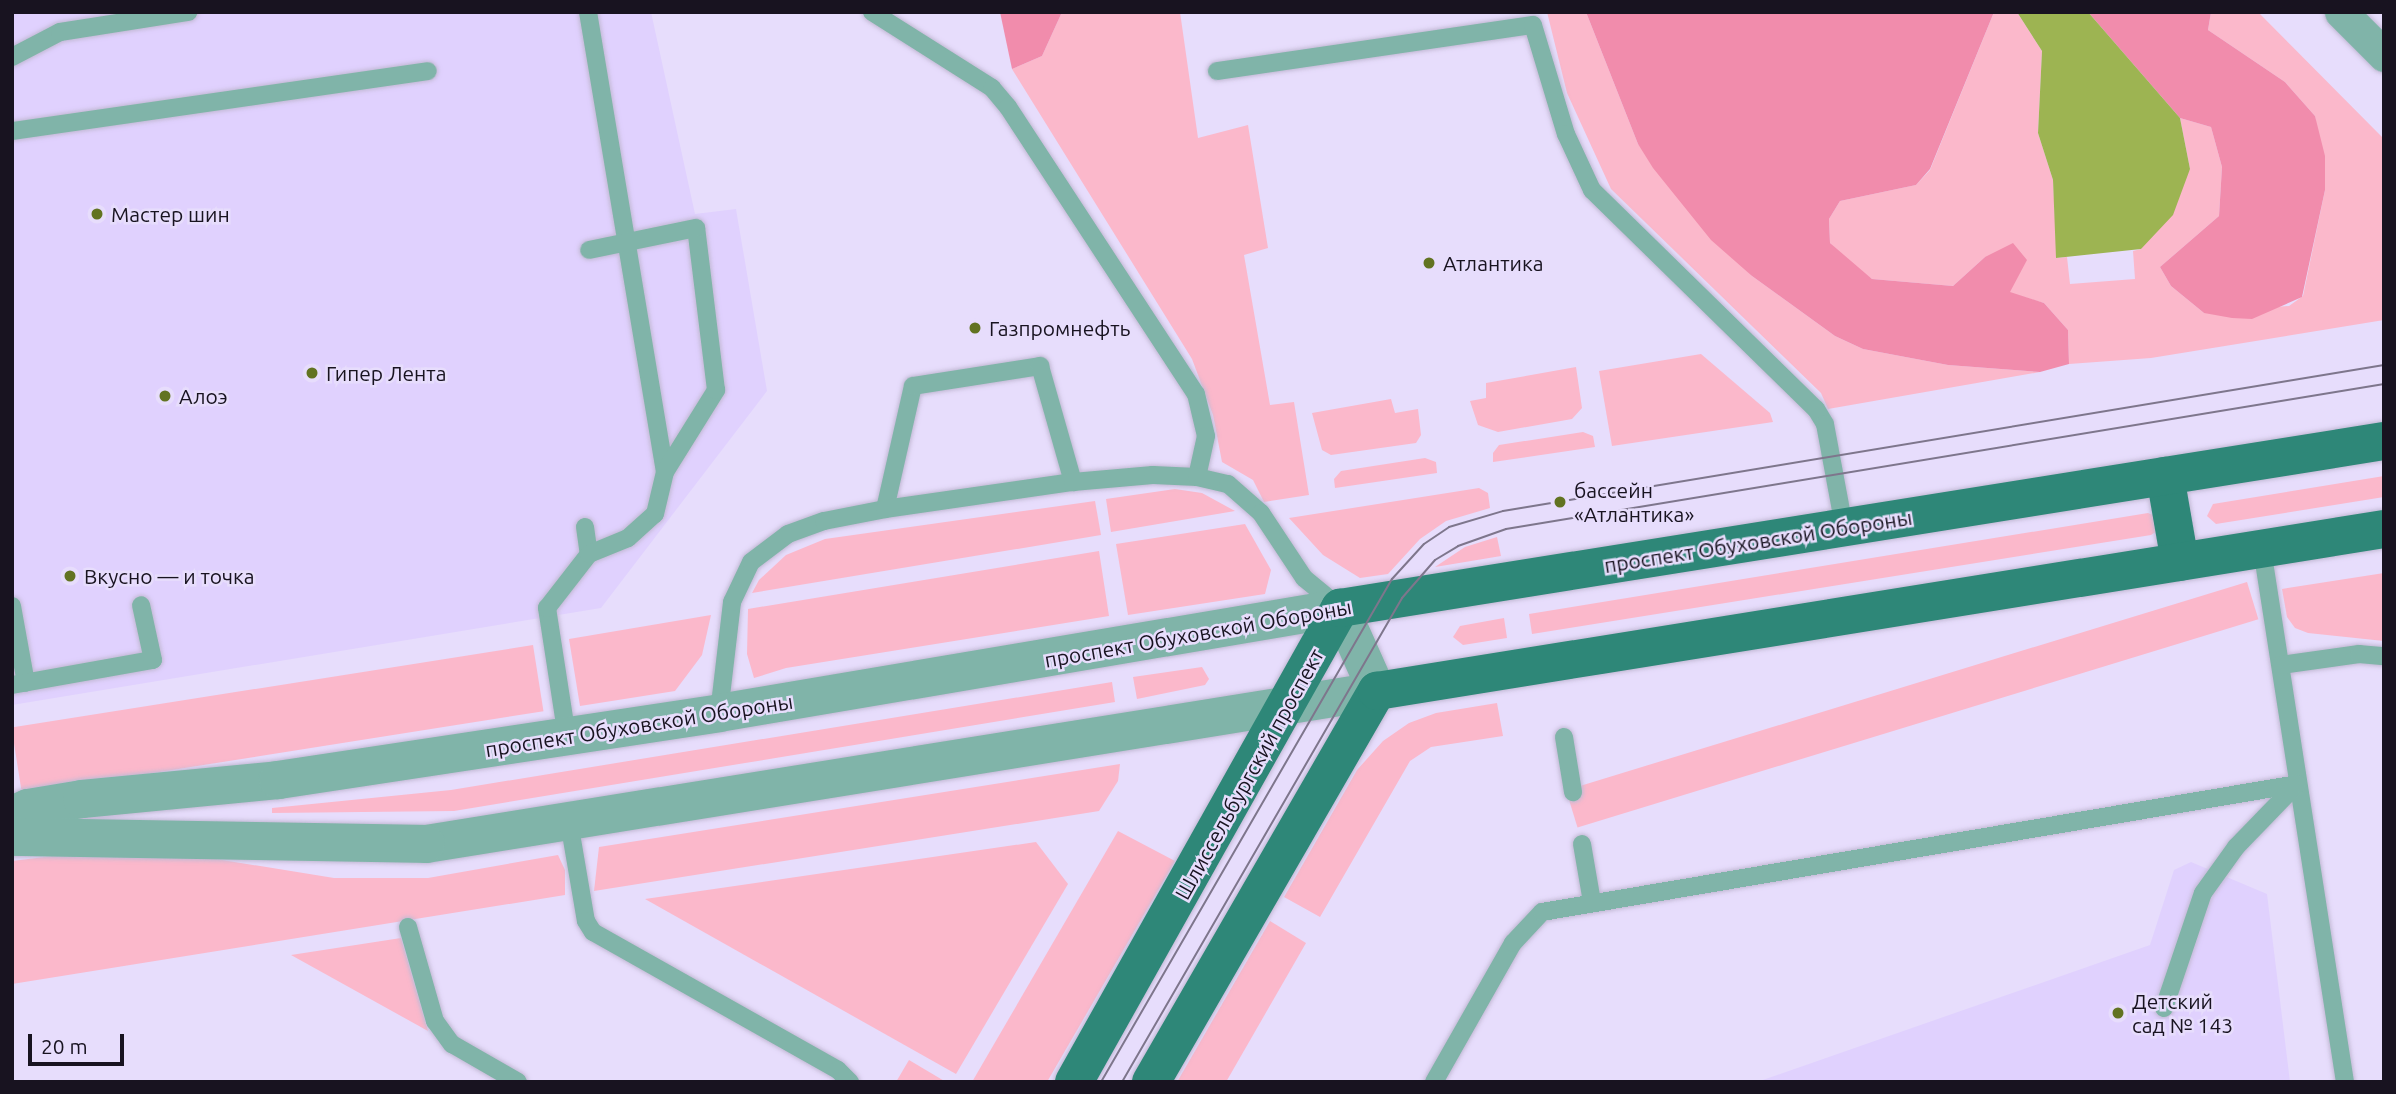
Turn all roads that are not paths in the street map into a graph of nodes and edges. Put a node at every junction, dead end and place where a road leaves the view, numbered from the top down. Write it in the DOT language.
graph roads {
  1 [pos="188,12"];
  2 [pos="588,12"];
  3 [pos="872,12"];
  4 [pos="2341,12"];
  5 [pos="2384,55"];
  6 [pos="12,57"];
  7 [pos="428,71"];
  8 [pos="1217,71"];
  9 [pos="12,131"];
  10 [pos="626,243"];
  11 [pos="589,250"];
  12 [pos="2384,440"];
  13 [pos="665,472"];
  14 [pos="2165,476"];
  15 [pos="1197,477"];
  16 [pos="1073,482"];
  17 [pos="886,509"];
  18 [pos="585,527"];
  19 [pos="1844,527"];
  20 [pos="2384,529"];
  21 [pos="2262,549"];
  22 [pos="589,554"];
  23 [pos="2180,562"];
  24 [pos="141,605"];
  25 [pos="12,606"];
  26 [pos="1340,608"];
  27 [pos="2384,656"];
  28 [pos="2281,665"];
  29 [pos="19,684"];
  30 [pos="1377,691"];
  31 [pos="1288,705"];
  32 [pos="719,713"];
  33 [pos="567,737"];
  34 [pos="1563,737"];
  35 [pos="2297,784"];
  36 [pos="1573,792"];
  37 [pos="12,815"];
  38 [pos="569,822"];
  39 [pos="12,837"];
  40 [pos="1582,844"];
  41 [pos="1592,902"];
  42 [pos="408,927"];
  43 [pos="2164,1008"];
  44 [pos="518,1082"];
  45 [pos="849,1082"];
  46 [pos="1074,1082"];
  47 [pos="1150,1082"];
  48 [pos="1434,1082"];
  49 [pos="2345,1082"];
  1 -- 6 [label="lane"];
  2 -- 10 [label="lane"];
  3 -- 15 [label="lane"];
  4 -- 5 [label="street"];
  7 -- 9 [label="lane"];
  8 -- 19 [label="lane"];
  10 -- 11 [label="lane"];
  10 -- 13 [label="lane"];
  10 -- 13 [label="lane"];
  12 -- 14 [label="main road, проспект Обуховской Обороны"];
  13 -- 22 [label="lane"];
  14 -- 19 [label="main road, проспект Обуховской Обороны"];
  14 -- 23 [label="main road"];
  15 -- 16 [label="lane"];
  15 -- 26 [label="lane"];
  16 -- 17 [label="lane"];
  16 -- 17 [label="lane"];
  17 -- 32 [label="lane"];
  18 -- 22 [label="lane"];
  19 -- 26 [label="main road, проспект Обуховской Обороны"];
  20 -- 21 [label="main road"];
  21 -- 23 [label="main road"];
  21 -- 28 [label="lane"];
  22 -- 33 [label="lane"];
  23 -- 30 [label="main road"];
  24 -- 29 [label="lane"];
  25 -- 29 [label="lane"];
  26 -- 30 [label="street, Шлиссельбургский проспект"];
  26 -- 31 [label="main road, Шлиссельбургский проспект"];
  26 -- 32 [label="street, проспект Обуховской Обороны"];
  27 -- 28 [label="lane"];
  28 -- 35 [label="lane"];
  30 -- 31 [label="street"];
  30 -- 47 [label="main road"];
  31 -- 38 [label="street"];
  31 -- 46 [label="main road, Шлиссельбургский проспект"];
  32 -- 33 [label="street, проспект Обуховской Обороны"];
  33 -- 37 [label="street, проспект Обуховской Обороны"];
  34 -- 36 [label="lane"];
  35 -- 41 [label="lane"];
  35 -- 43 [label="lane"];
  35 -- 49 [label="lane"];
  38 -- 39 [label="street"];
  38 -- 45 [label="lane"];
  40 -- 41 [label="lane"];
  41 -- 48 [label="lane"];
  42 -- 44 [label="lane"];
}
